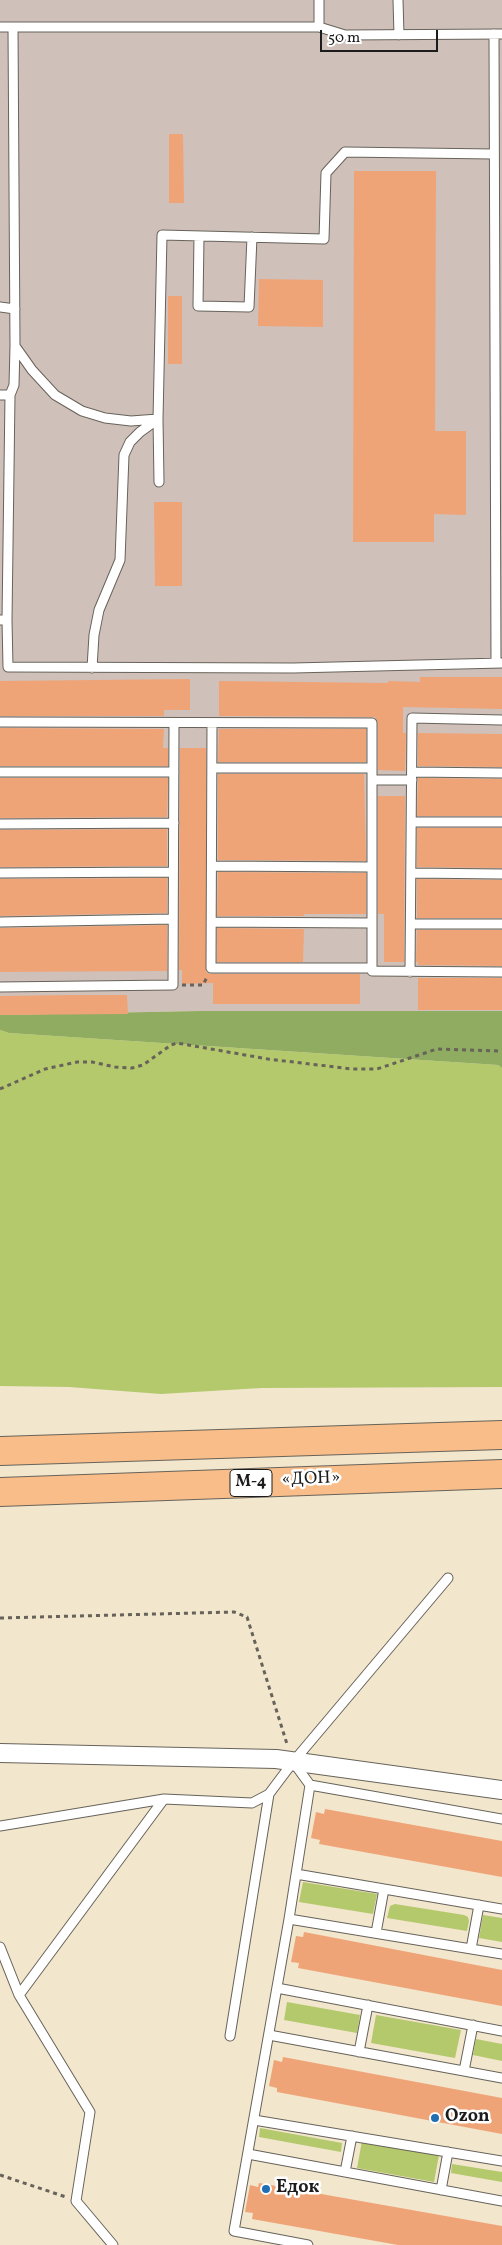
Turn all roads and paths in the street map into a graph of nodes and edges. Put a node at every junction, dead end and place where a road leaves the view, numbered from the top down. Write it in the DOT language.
graph roads {
  1 [pos="319,0"];
  2 [pos="398,0"];
  3 [pos="0,27"];
  4 [pos="13,27"];
  5 [pos="319,28"];
  6 [pos="498,34"];
  7 [pos="400,35"];
  8 [pos="493,154"];
  9 [pos="199,236"];
  10 [pos="252,237"];
  11 [pos="0,307"];
  12 [pos="15,309"];
  13 [pos="15,346"];
  14 [pos="0,395"];
  15 [pos="10,395"];
  16 [pos="158,419"];
  17 [pos="159,482"];
  18 [pos="4,620"];
  19 [pos="499,663"];
  20 [pos="92,668"];
  21 [pos="502,720"];
  22 [pos="0,722"];
  23 [pos="174,723"];
  24 [pos="212,723"];
  25 [pos="212,768"];
  26 [pos="372,768"];
  27 [pos="0,772"];
  28 [pos="174,772"];
  29 [pos="502,773"];
  30 [pos="412,776"];
  31 [pos="372,780"];
  32 [pos="412,822"];
  33 [pos="502,822"];
  34 [pos="174,823"];
  35 [pos="0,824"];
  36 [pos="212,866"];
  37 [pos="372,867"];
  38 [pos="173,872"];
  39 [pos="0,873"];
  40 [pos="411,873"];
  41 [pos="502,874"];
  42 [pos="173,919"];
  43 [pos="0,922"];
  44 [pos="211,922"];
  45 [pos="371,923"];
  46 [pos="411,924"];
  47 [pos="502,924"];
  48 [pos="211,968"];
  49 [pos="372,968"];
  50 [pos="410,972"];
  51 [pos="502,972"];
  52 [pos="173,985"];
  53 [pos="0,987"];
  54 [pos="502,1051"];
  55 [pos="0,1089"];
  56 [pos="502,1435"];
  57 [pos="0,1451"];
  58 [pos="502,1474"];
  59 [pos="0,1492"];
  60 [pos="448,1578"];
  61 [pos="0,1618"];
  62 [pos="0,1753"];
  63 [pos="293,1762"];
  64 [pos="310,1785"];
  65 [pos="502,1790"];
  66 [pos="269,1794"];
  67 [pos="164,1799"];
  68 [pos="502,1819"];
  69 [pos="0,1826"];
  70 [pos="296,1874"];
  71 [pos="384,1889"];
  72 [pos="479,1906"];
  73 [pos="502,1909"];
  74 [pos="289,1919"];
  75 [pos="376,1933"];
  76 [pos="0,1947"];
  77 [pos="471,1949"];
  78 [pos="502,1954"];
  79 [pos="276,1988"];
  80 [pos="19,1995"];
  81 [pos="368,2005"];
  82 [pos="473,2025"];
  83 [pos="502,2031"];
  84 [pos="269,2035"];
  85 [pos="230,2036"];
  86 [pos="360,2052"];
  87 [pos="464,2072"];
  88 [pos="502,2078"];
  89 [pos="254,2120"];
  90 [pos="352,2136"];
  91 [pos="448,2152"];
  92 [pos="248,2154"];
  93 [pos="502,2161"];
  94 [pos="345,2172"];
  95 [pos="0,2175"];
  96 [pos="442,2190"];
  97 [pos="76,2201"];
  98 [pos="502,2201"];
  99 [pos="113,2245"];
  100 [pos="308,2245"];
  1 -- 5 [label="lane"];
  2 -- 7 [label="lane"];
  3 -- 4 [label="lane"];
  4 -- 5 [label="lane"];
  4 -- 12 [label="lane"];
  5 -- 7 [label="lane"];
  6 -- 7 [label="lane"];
  6 -- 8 [label="lane"];
  8 -- 10 [label="lane"];
  8 -- 19 [label="lane"];
  9 -- 10 [label="lane"];
  9 -- 10 [label="lane"];
  9 -- 16 [label="lane"];
  11 -- 12 [label="lane"];
  12 -- 13 [label="lane"];
  13 -- 15 [label="lane"];
  13 -- 16 [label="lane"];
  14 -- 15 [label="lane"];
  15 -- 18 [label="lane"];
  16 -- 17 [label="lane"];
  16 -- 20 [label="lane"];
  18 -- 20 [label="lane"];
  19 -- 20 [label="lane"];
  21 -- 30 [label="lane"];
  22 -- 23 [label="lane"];
  23 -- 24 [label="lane"];
  23 -- 28 [label="lane"];
  24 -- 25 [label="lane"];
  24 -- 26 [label="lane"];
  25 -- 26 [label="lane"];
  25 -- 36 [label="lane"];
  26 -- 31 [label="lane"];
  27 -- 28 [label="lane"];
  28 -- 34 [label="lane"];
  29 -- 30 [label="lane"];
  30 -- 31 [label="lane"];
  30 -- 32 [label="lane"];
  31 -- 37 [label="lane"];
  32 -- 33 [label="lane"];
  32 -- 40 [label="lane"];
  34 -- 35 [label="lane"];
  34 -- 38 [label="lane"];
  36 -- 37 [label="lane"];
  36 -- 44 [label="lane"];
  37 -- 45 [label="lane"];
  38 -- 39 [label="lane"];
  38 -- 42 [label="lane"];
  40 -- 41 [label="lane"];
  40 -- 46 [label="lane"];
  42 -- 43 [label="lane"];
  42 -- 52 [label="lane"];
  44 -- 45 [label="lane"];
  44 -- 48 [label="lane"];
  45 -- 49 [label="lane"];
  46 -- 47 [label="lane"];
  46 -- 50 [label="lane"];
  48 -- 49 [label="lane"];
  48 -- 52 [label="path"];
  49 -- 50 [label="lane"];
  50 -- 51 [label="lane"];
  52 -- 53 [label="lane"];
  54 -- 55 [label="path"];
  56 -- 57 [label="highway, М-4"];
  58 -- 59 [label="highway, «ДОН» / М-4"];
  60 -- 63 [label="lane"];
  61 -- 63 [label="path"];
  62 -- 63 [label="street"];
  63 -- 64 [label="lane"];
  63 -- 65 [label="street"];
  63 -- 66 [label="lane"];
  64 -- 68 [label="lane"];
  64 -- 70 [label="lane"];
  66 -- 67 [label="lane"];
  66 -- 85 [label="lane"];
  67 -- 69 [label="lane"];
  67 -- 80 [label="lane"];
  70 -- 71 [label="lane"];
  70 -- 74 [label="lane"];
  71 -- 72 [label="lane"];
  71 -- 75 [label="lane"];
  72 -- 73 [label="lane"];
  72 -- 77 [label="lane"];
  74 -- 75 [label="lane"];
  74 -- 79 [label="lane"];
  75 -- 77 [label="lane"];
  76 -- 80 [label="lane"];
  77 -- 78 [label="lane"];
  79 -- 81 [label="lane"];
  79 -- 84 [label="lane"];
  80 -- 97 [label="lane"];
  81 -- 82 [label="lane"];
  81 -- 86 [label="lane"];
  82 -- 83 [label="lane"];
  82 -- 87 [label="lane"];
  84 -- 86 [label="lane"];
  84 -- 89 [label="lane"];
  86 -- 87 [label="lane"];
  87 -- 88 [label="lane"];
  89 -- 90 [label="lane"];
  89 -- 92 [label="lane"];
  90 -- 91 [label="lane"];
  90 -- 94 [label="lane"];
  91 -- 93 [label="lane"];
  91 -- 96 [label="lane"];
  92 -- 94 [label="lane"];
  92 -- 100 [label="lane"];
  94 -- 96 [label="lane"];
  95 -- 97 [label="path"];
  96 -- 98 [label="lane"];
  97 -- 99 [label="lane"];
}
